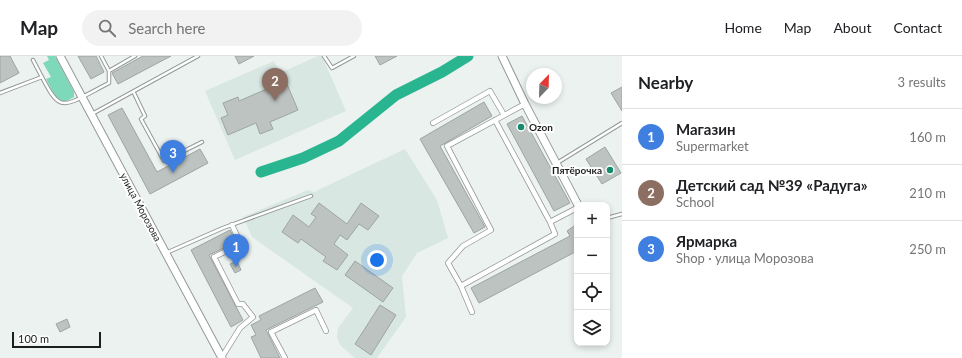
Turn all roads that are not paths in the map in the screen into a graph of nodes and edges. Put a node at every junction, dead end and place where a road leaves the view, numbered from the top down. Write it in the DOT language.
graph roads {
  1 [pos="60,56"];
  2 [pos="101,56"];
  3 [pos="135,56"];
  4 [pos="198,56"];
  5 [pos="324,56"];
  6 [pos="354,56"];
  7 [pos="504,58"];
  8 [pos="33,60"];
  9 [pos="109,71"];
  10 [pos="42,77"];
  11 [pos="134,92"];
  12 [pos="0,93"];
  13 [pos="82,97"];
  14 [pos="525,104"];
  15 [pos="92,114"];
  16 [pos="504,115"];
  17 [pos="495,120"];
  18 [pos="433,123"];
  19 [pos="622,123"];
  20 [pos="202,142"];
  21 [pos="556,163"];
  22 [pos="311,196"];
  23 [pos="576,202"];
  24 [pos="574,208"];
  25 [pos="622,214"];
  26 [pos="610,217"];
  27 [pos="550,222"];
  28 [pos="232,225"];
  29 [pos="166,253"];
  30 [pos="461,286"];
  31 [pos="472,312"];
  32 [pos="326,331"];
  33 [pos="222,358"];
  34 [pos="285,358"];
  1 -- 13 [label="street, улица Морозова"];
  2 -- 9 [label="lane"];
  3 -- 9 [label="lane"];
  4 -- 11 [label="lane"];
  5 -- 6 [label="lane"];
  7 -- 14 [label="street"];
  8 -- 10 [label="lane"];
  9 -- 13 [label="lane"];
  10 -- 12 [label="lane"];
  10 -- 13 [label="lane"];
  11 -- 15 [label="lane"];
  11 -- 20 [label="lane"];
  13 -- 15 [label="street, улица Морозова"];
  14 -- 16 [label="street"];
  14 -- 21 [label="street"];
  15 -- 29 [label="street, улица Морозова"];
  16 -- 17 [label="street"];
  16 -- 18 [label="street"];
  17 -- 27 [label="street"];
  17 -- 30 [label="street"];
  19 -- 21 [label="lane"];
  21 -- 23 [label="street"];
  22 -- 28 [label="lane"];
  24 -- 27 [label="street"];
  25 -- 26 [label="lane"];
  27 -- 30 [label="street"];
  28 -- 29 [label="lane"];
  28 -- 33 [label="street"];
  29 -- 33 [label="street, улица Морозова"];
  30 -- 31 [label="street"];
  32 -- 34 [label="street"];
}
